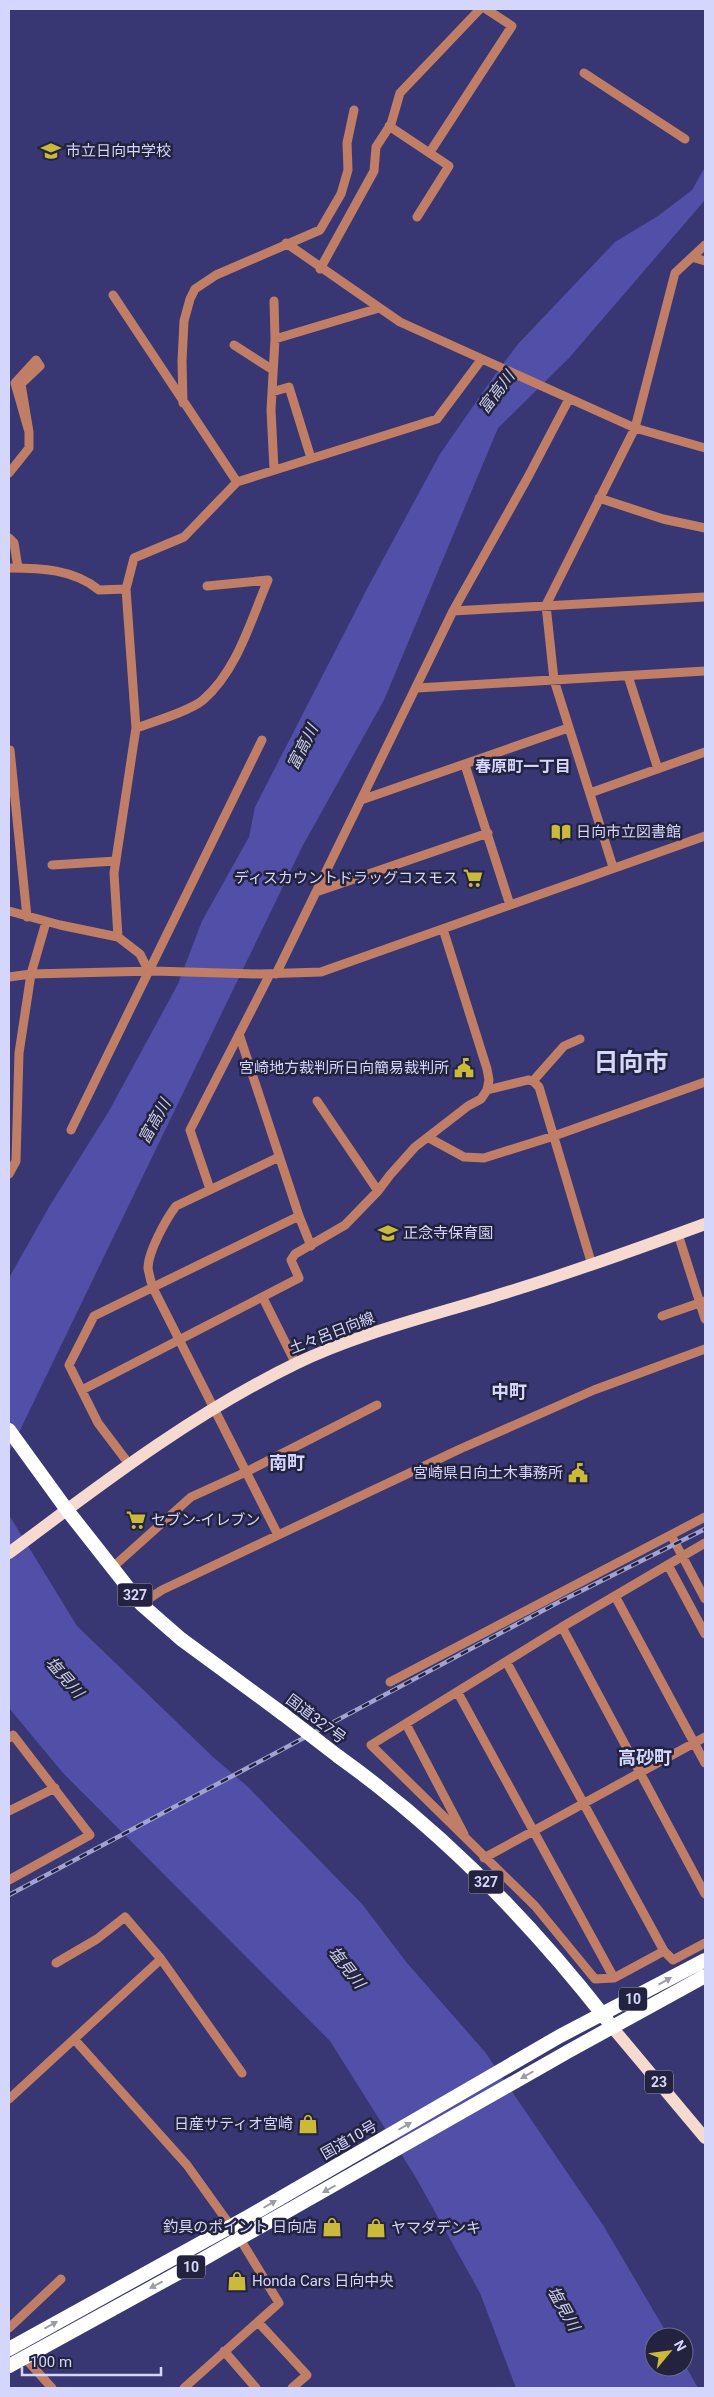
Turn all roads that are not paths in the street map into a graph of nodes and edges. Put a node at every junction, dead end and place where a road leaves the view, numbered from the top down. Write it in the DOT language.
graph roads {
  1 [pos="480,9"];
  2 [pos="486,9"];
  3 [pos="584,73"];
  4 [pos="354,110"];
  5 [pos="390,126"];
  6 [pos="685,139"];
  7 [pos="430,152"];
  8 [pos="417,217"];
  9 [pos="286,244"];
  10 [pos="705,245"];
  11 [pos="692,257"];
  12 [pos="705,261"];
  13 [pos="320,269"];
  14 [pos="113,295"];
  15 [pos="274,302"];
  16 [pos="379,308"];
  17 [pos="275,339"];
  18 [pos="234,345"];
  19 [pos="485,361"];
  20 [pos="40,366"];
  21 [pos="273,370"];
  22 [pos="272,392"];
  23 [pos="568,398"];
  24 [pos="183,403"];
  25 [pos="635,428"];
  26 [pos="704,444"];
  27 [pos="311,458"];
  28 [pos="274,470"];
  29 [pos="9,474"];
  30 [pos="237,482"];
  31 [pos="599,498"];
  32 [pos="705,528"];
  33 [pos="9,538"];
  34 [pos="13,568"];
  35 [pos="207,586"];
  36 [pos="126,589"];
  37 [pos="705,597"];
  38 [pos="546,605"];
  39 [pos="453,611"];
  40 [pos="705,671"];
  41 [pos="628,676"];
  42 [pos="554,680"];
  43 [pos="417,688"];
  44 [pos="136,728"];
  45 [pos="568,728"];
  46 [pos="262,740"];
  47 [pos="10,750"];
  48 [pos="705,752"];
  49 [pos="465,765"];
  50 [pos="658,769"];
  51 [pos="590,793"];
  52 [pos="364,799"];
  53 [pos="488,833"];
  54 [pos="705,836"];
  55 [pos="116,861"];
  56 [pos="52,865"];
  57 [pos="613,867"];
  58 [pos="316,892"];
  59 [pos="510,905"];
  60 [pos="9,911"];
  61 [pos="27,917"];
  62 [pos="46,922"];
  63 [pos="443,929"];
  64 [pos="118,937"];
  65 [pos="151,971"];
  66 [pos="31,974"];
  67 [pos="269,974"];
  68 [pos="9,977"];
  69 [pos="238,1034"];
  70 [pos="580,1039"];
  71 [pos="533,1081"];
  72 [pos="705,1082"];
  73 [pos="487,1090"];
  74 [pos="13,1093"];
  75 [pos="318,1101"];
  76 [pos="71,1130"];
  77 [pos="554,1136"];
  78 [pos="429,1138"];
  79 [pos="279,1157"];
  80 [pos="9,1174"];
  81 [pos="210,1189"];
  82 [pos="378,1192"];
  83 [pos="299,1216"];
  84 [pos="705,1224"];
  85 [pos="678,1234"];
  86 [pos="311,1246"];
  87 [pos="592,1265"];
  88 [pos="153,1288"];
  89 [pos="263,1298"];
  90 [pos="703,1302"];
  91 [pos="662,1316"];
  92 [pos="705,1319"];
  93 [pos="181,1341"];
  94 [pos="705,1349"];
  95 [pos="296,1364"];
  96 [pos="82,1390"];
  97 [pos="377,1405"];
  98 [pos="214,1408"];
  99 [pos="9,1430"];
  100 [pos="129,1464"];
  101 [pos="246,1472"];
  102 [pos="61,1514"];
  103 [pos="705,1517"];
  104 [pos="278,1535"];
  105 [pos="671,1535"];
  106 [pos="705,1544"];
  107 [pos="9,1552"];
  108 [pos="682,1557"];
  109 [pos="668,1565"];
  110 [pos="113,1567"];
  111 [pos="615,1596"];
  112 [pos="705,1600"];
  113 [pos="142,1604"];
  114 [pos="562,1627"];
  115 [pos="705,1634"];
  116 [pos="508,1663"];
  117 [pos="390,1682"];
  118 [pos="458,1692"];
  119 [pos="406,1724"];
  120 [pos="705,1737"];
  121 [pos="9,1738"];
  122 [pos="695,1743"];
  123 [pos="705,1763"];
  124 [pos="640,1772"];
  125 [pos="54,1788"];
  126 [pos="584,1802"];
  127 [pos="9,1811"];
  128 [pos="532,1831"];
  129 [pos="469,1843"];
  130 [pos="484,1858"];
  131 [pos="9,1880"];
  132 [pos="705,1894"];
  133 [pos="705,1943"];
  134 [pos="664,1951"];
  135 [pos="161,1959"];
  136 [pos="705,1960"];
  137 [pos="56,1963"];
  138 [pos="705,1976"];
  139 [pos="614,1978"];
  140 [pos="602,2014"];
  141 [pos="612,2027"];
  142 [pos="74,2039"];
  143 [pos="242,2073"];
  144 [pos="9,2099"];
  145 [pos="705,2138"];
  146 [pos="231,2227"];
  147 [pos="240,2239"];
  148 [pos="61,2279"];
  149 [pos="258,2322"];
  150 [pos="9,2328"];
  151 [pos="9,2348"];
  152 [pos="224,2351"];
  153 [pos="24,2357"];
  154 [pos="9,2366"];
  155 [pos="52,2388"];
  156 [pos="184,2388"];
  157 [pos="256,2388"];
  158 [pos="292,2388"];
  1 -- 5 [label="street"];
  2 -- 7 [label="street"];
  3 -- 6 [label="street"];
  4 -- 9 [label="street"];
  5 -- 7 [label="street"];
  5 -- 13 [label="street"];
  7 -- 8 [label="street"];
  9 -- 13 [label="street"];
  9 -- 24 [label="street"];
  10 -- 11 [label="street"];
  11 -- 12 [label="street"];
  11 -- 25 [label="street"];
  13 -- 16 [label="street"];
  14 -- 24 [label="street"];
  15 -- 17 [label="street"];
  16 -- 17 [label="street"];
  16 -- 19 [label="street"];
  17 -- 21 [label="street"];
  18 -- 21 [label="street"];
  19 -- 23 [label="street"];
  19 -- 27 [label="street"];
  20 -- 29 [label="street"];
  21 -- 22 [label="street"];
  22 -- 27 [label="street"];
  22 -- 28 [label="street"];
  23 -- 25 [label="street"];
  23 -- 39 [label="street"];
  24 -- 30 [label="street"];
  25 -- 26 [label="street"];
  25 -- 31 [label="street"];
  27 -- 28 [label="street"];
  28 -- 30 [label="street"];
  30 -- 36 [label="street"];
  31 -- 32 [label="street"];
  31 -- 38 [label="street"];
  33 -- 34 [label="street"];
  34 -- 36 [label="street"];
  35 -- 44 [label="street"];
  36 -- 44 [label="street"];
  37 -- 38 [label="street"];
  38 -- 39 [label="street"];
  38 -- 42 [label="street"];
  39 -- 43 [label="street"];
  40 -- 41 [label="street"];
  41 -- 42 [label="street"];
  41 -- 50 [label="street"];
  42 -- 43 [label="street"];
  42 -- 45 [label="street"];
  43 -- 52 [label="street"];
  44 -- 55 [label="street"];
  45 -- 49 [label="street"];
  45 -- 51 [label="street"];
  46 -- 65 [label="street"];
  47 -- 61 [label="street"];
  48 -- 50 [label="street"];
  49 -- 52 [label="street"];
  49 -- 53 [label="street"];
  50 -- 51 [label="street"];
  51 -- 57 [label="street"];
  52 -- 58 [label="street"];
  53 -- 58 [label="street"];
  53 -- 59 [label="street"];
  54 -- 57 [label="street"];
  55 -- 56 [label="street"];
  55 -- 64 [label="street"];
  57 -- 59 [label="street"];
  58 -- 67 [label="street"];
  59 -- 63 [label="street"];
  60 -- 61 [label="street"];
  61 -- 62 [label="street"];
  62 -- 64 [label="street"];
  62 -- 66 [label="street"];
  63 -- 67 [label="street"];
  63 -- 73 [label="street"];
  64 -- 65 [label="street"];
  65 -- 66 [label="street"];
  65 -- 67 [label="street"];
  65 -- 76 [label="street"];
  66 -- 68 [label="street"];
  66 -- 74 [label="street"];
  67 -- 69 [label="street"];
  69 -- 79 [label="street"];
  69 -- 81 [label="street"];
  70 -- 71 [label="street"];
  71 -- 73 [label="street"];
  71 -- 77 [label="street"];
  72 -- 77 [label="street"];
  73 -- 78 [label="street"];
  74 -- 80 [label="street"];
  75 -- 82 [label="street"];
  77 -- 78 [label="street"];
  77 -- 87 [label="street"];
  78 -- 82 [label="street"];
  79 -- 81 [label="street"];
  79 -- 83 [label="street"];
  81 -- 88 [label="street"];
  82 -- 86 [label="street"];
  83 -- 86 [label="street"];
  83 -- 88 [label="street"];
  84 -- 85 [label="main road, 土々呂日向線"];
  85 -- 87 [label="main road, 土々呂日向線"];
  85 -- 90 [label="street"];
  86 -- 89 [label="street"];
  87 -- 95 [label="main road, 土々呂日向線"];
  88 -- 93 [label="street"];
  88 -- 96 [label="street"];
  89 -- 93 [label="street"];
  89 -- 95 [label="street"];
  90 -- 91 [label="street"];
  90 -- 92 [label="street"];
  93 -- 96 [label="street"];
  93 -- 98 [label="street"];
  94 -- 104 [label="street"];
  95 -- 98 [label="main road, 土々呂日向線"];
  96 -- 100 [label="street"];
  97 -- 101 [label="street"];
  98 -- 100 [label="main road, 土々呂日向線"];
  98 -- 101 [label="street"];
  99 -- 102 [label="highway, 国道327号 / 327"];
  100 -- 102 [label="main road, 土々呂日向線"];
  101 -- 104 [label="street"];
  101 -- 110 [label="street"];
  102 -- 107 [label="main road, 土々呂日向線"];
  102 -- 110 [label="highway, 国道327号 / 327"];
  103 -- 105 [label="street"];
  104 -- 113 [label="street"];
  105 -- 108 [label="street"];
  105 -- 117 [label="street"];
  106 -- 108 [label="street"];
  108 -- 109 [label="street"];
  108 -- 112 [label="street"];
  109 -- 111 [label="street"];
  109 -- 115 [label="street"];
  110 -- 113 [label="highway, 国道327号 / 327"];
  111 -- 114 [label="street"];
  111 -- 122 [label="street"];
  113 -- 140 [label="highway, 国道327号 / 327, bridge"];
  114 -- 116 [label="street"];
  114 -- 124 [label="street"];
  116 -- 118 [label="street"];
  116 -- 126 [label="street"];
  118 -- 119 [label="street"];
  118 -- 128 [label="street"];
  119 -- 129 [label="street"];
  119 -- 129 [label="street"];
  120 -- 122 [label="street"];
  121 -- 125 [label="street"];
  122 -- 123 [label="street"];
  122 -- 124 [label="street"];
  124 -- 126 [label="street"];
  124 -- 132 [label="street"];
  125 -- 127 [label="street"];
  125 -- 131 [label="street"];
  126 -- 128 [label="street"];
  126 -- 134 [label="street"];
  128 -- 130 [label="street"];
  128 -- 139 [label="street"];
  129 -- 130 [label="street"];
  130 -- 139 [label="street"];
  133 -- 134 [label="street"];
  134 -- 139 [label="street"];
  135 -- 137 [label="street"];
  135 -- 142 [label="street"];
  135 -- 143 [label="street"];
  140 -- 136 [label="highway, 国道10号 / 10, one-way"];
  138 -- 141 [label="highway, 10"];
  140 -- 141 [label="highway, 国道327号 / 327"];
  146 -- 140 [label="highway, 国道10号 / 10, one-way"];
  141 -- 145 [label="main road, 23"];
  141 -- 147 [label="highway, 10, one-way"];
  142 -- 144 [label="street"];
  142 -- 146 [label="street"];
  146 -- 147 [label="street"];
  151 -- 146 [label="highway, 国道10号 / 10, one-way"];
  147 -- 149 [label="street"];
  147 -- 153 [label="highway, 10, one-way"];
  148 -- 150 [label="street"];
  149 -- 152 [label="street"];
  149 -- 158 [label="street"];
  152 -- 156 [label="street"];
  152 -- 157 [label="street"];
  153 -- 154 [label="highway, 10"];
  153 -- 155 [label="street"];
}
